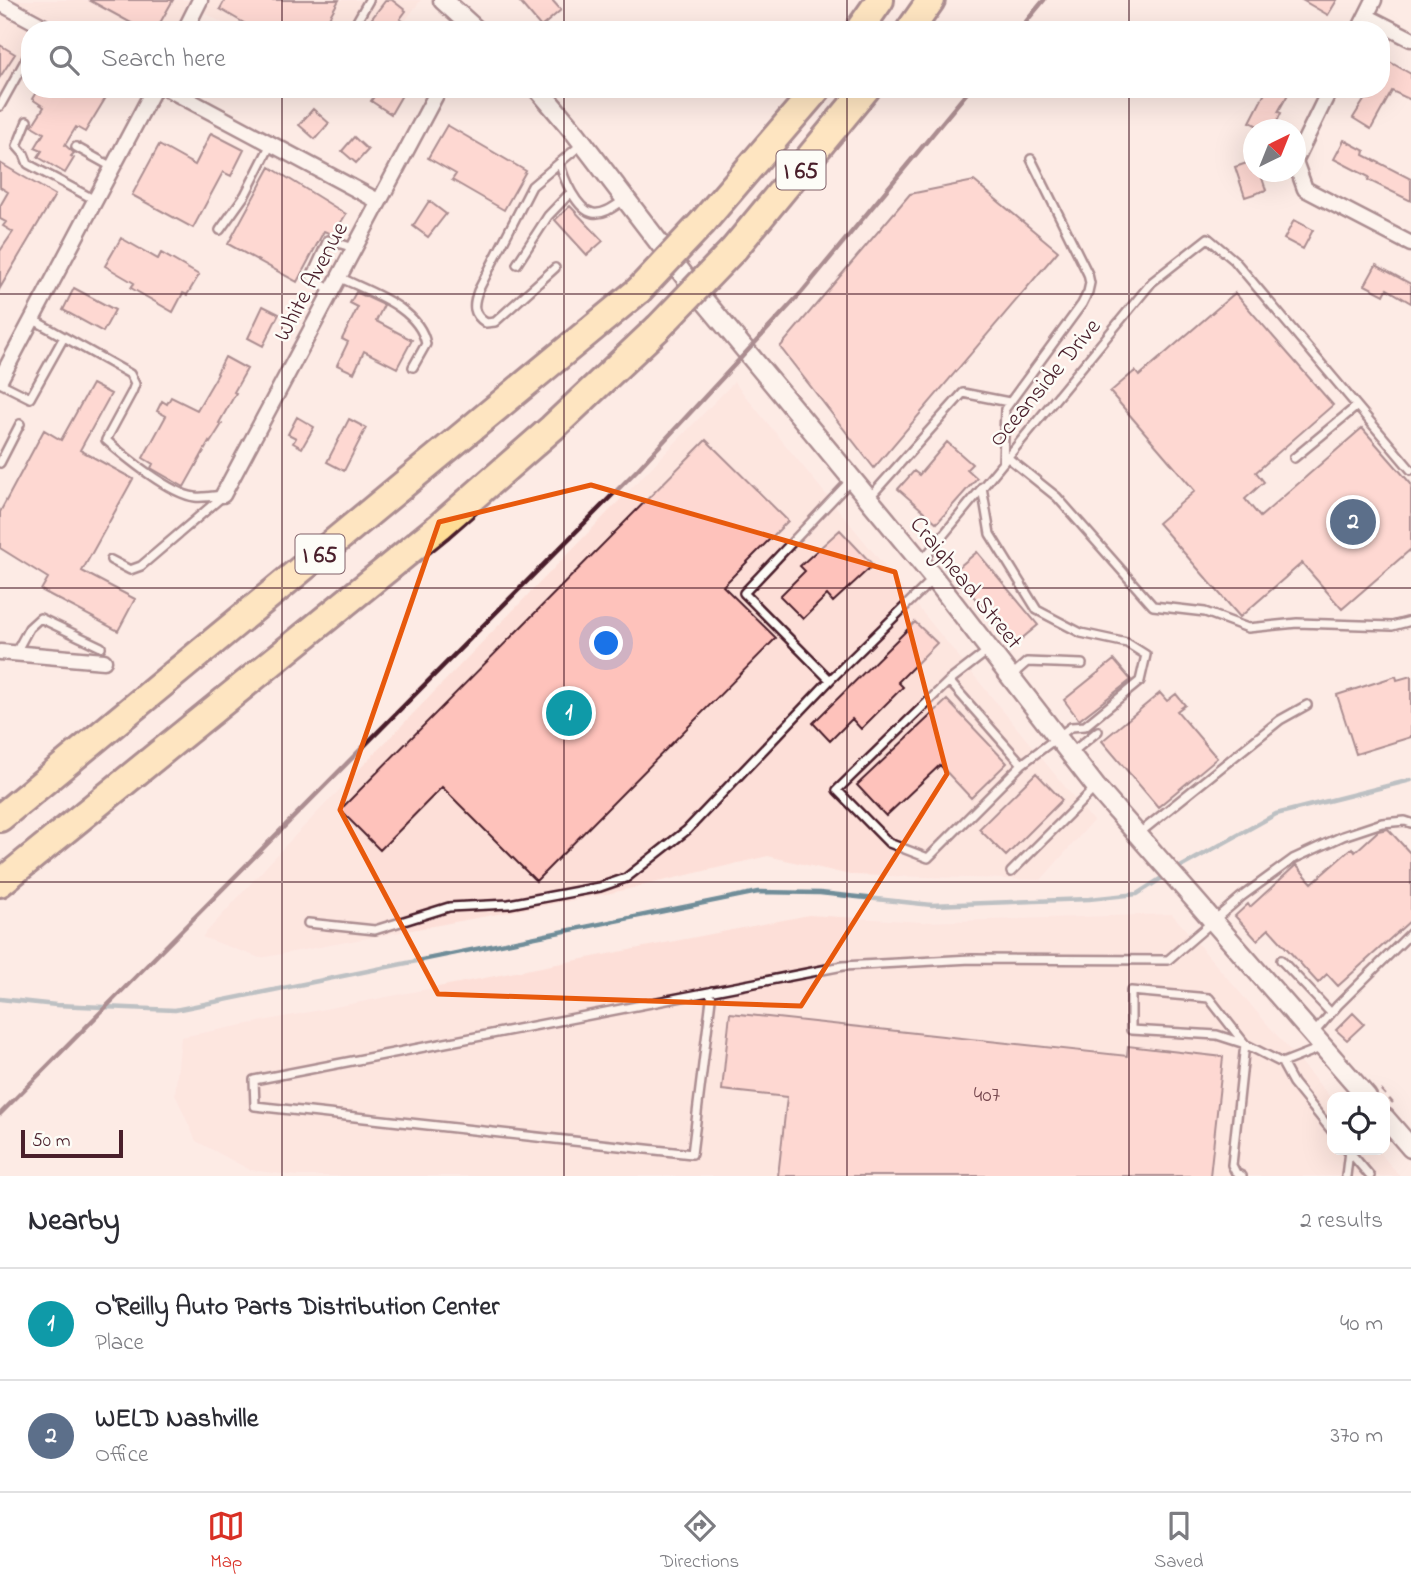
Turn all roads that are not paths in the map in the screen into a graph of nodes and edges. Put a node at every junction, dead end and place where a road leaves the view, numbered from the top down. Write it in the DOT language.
graph roads {
  1 [pos="200,0"];
  2 [pos="369,0"];
  3 [pos="443,0"];
  4 [pos="880,0"];
  5 [pos="931,0"];
  6 [pos="1374,0"];
  7 [pos="0,3"];
  8 [pos="31,21"];
  9 [pos="190,21"];
  10 [pos="357,21"];
  11 [pos="465,21"];
  12 [pos="865,21"];
  13 [pos="916,21"];
  14 [pos="1363,21"];
  15 [pos="1390,32"];
  16 [pos="1411,39"];
  17 [pos="21,68"];
  18 [pos="148,98"];
  19 [pos="185,98"];
  20 [pos="430,98"];
  21 [pos="546,98"];
  22 [pos="809,98"];
  23 [pos="859,98"];
  24 [pos="1326,98"];
  25 [pos="0,106"];
  26 [pos="27,121"];
  27 [pos="1306,140"];
  28 [pos="583,143"];
  29 [pos="271,144"];
  30 [pos="76,147"];
  31 [pos="1031,159"];
  32 [pos="560,163"];
  33 [pos="112,167"];
  34 [pos="1303,182"];
  35 [pos="571,192"];
  36 [pos="625,198"];
  37 [pos="94,200"];
  38 [pos="378,201"];
  39 [pos="220,230"];
  40 [pos="1411,244"];
  41 [pos="354,248"];
  42 [pos="517,264"];
  43 [pos="555,268"];
  44 [pos="339,277"];
  45 [pos="331,291"];
  46 [pos="32,318"];
  47 [pos="64,337"];
  48 [pos="414,367"];
  49 [pos="0,382"];
  50 [pos="1009,402"];
  51 [pos="1357,406"];
  52 [pos="20,424"];
  53 [pos="1294,458"];
  54 [pos="1005,460"];
  55 [pos="0,463"];
  56 [pos="1411,470"];
  57 [pos="852,479"];
  58 [pos="982,487"];
  59 [pos="223,495"];
  60 [pos="869,499"];
  61 [pos="111,560"];
  62 [pos="921,562"];
  63 [pos="934,578"];
  64 [pos="1411,621"];
  65 [pos="990,650"];
  66 [pos="8,653"];
  67 [pos="103,654"];
  68 [pos="1082,664"];
  69 [pos="1011,677"];
  70 [pos="830,680"];
  71 [pos="949,681"];
  72 [pos="1307,705"];
  73 [pos="1098,731"];
  74 [pos="1055,737"];
  75 [pos="1069,754"];
  76 [pos="1022,764"];
  77 [pos="1096,787"];
  78 [pos="0,818"];
  79 [pos="1411,823"];
  80 [pos="1140,839"];
  81 [pos="1011,872"];
  82 [pos="0,883"];
  83 [pos="1208,916"];
  84 [pos="309,923"];
  85 [pos="1411,933"];
  86 [pos="1281,960"];
  87 [pos="712,991"];
  88 [pos="1331,1013"];
  89 [pos="1318,1040"];
  90 [pos="1245,1044"];
  91 [pos="1282,1063"];
  92 [pos="1363,1092"];
  93 [pos="1327,1124"];
  94 [pos="1390,1124"];
  95 [pos="1411,1148"];
  96 [pos="1348,1155"];
  97 [pos="1353,1155"];
  98 [pos="1242,1176"];
  99 [pos="1346,1176"];
  100 [pos="1370,1176"];
  1 -- 9 [label="street"];
  2 -- 10 [label="lane"];
  3 -- 11 [label="street"];
  4 -- 12 [label="highway"];
  5 -- 13 [label="highway"];
  6 -- 14 [label="street"];
  7 -- 8 [label="street"];
  15 -- 16 [label="street"];
  17 -- 25 [label="lane"];
  18 -- 33 [label="street"];
  19 -- 29 [label="street"];
  20 -- 38 [label="street, White Avenue"];
  21 -- 28 [label="street, Craighead Street"];
  22 -- 78 [label="highway, I 65, bridge"];
  23 -- 82 [label="highway, I 65, bridge"];
  24 -- 27 [label="street"];
  26 -- 37 [label="lane"];
  28 -- 32 [label="lane"];
  28 -- 36 [label="street, Craighead Street"];
  29 -- 38 [label="street"];
  29 -- 39 [label="lane"];
  30 -- 33 [label="lane"];
  31 -- 50 [label="lane"];
  32 -- 35 [label="lane"];
  32 -- 43 [label="lane"];
  33 -- 37 [label="street"];
  34 -- 40 [label="street"];
  35 -- 36 [label="lane"];
  35 -- 42 [label="lane"];
  36 -- 57 [label="street, Craighead Street"];
  37 -- 46 [label="street"];
  38 -- 41 [label="street, White Avenue"];
  41 -- 44 [label="street, White Avenue"];
  41 -- 45 [label="lane"];
  44 -- 45 [label="street, White Avenue"];
  44 -- 48 [label="lane"];
  45 -- 59 [label="street, White Avenue"];
  46 -- 47 [label="lane"];
  46 -- 49 [label="street"];
  47 -- 49 [label="lane"];
  47 -- 59 [label="lane"];
  50 -- 54 [label="lane"];
  50 -- 60 [label="lane"];
  51 -- 53 [label="lane"];
  51 -- 54 [label="lane, Oceanside Drive"];
  51 -- 56 [label="lane"];
  52 -- 55 [label="lane"];
  54 -- 58 [label="lane, Oceanside Drive"];
  54 -- 64 [label="lane"];
  57 -- 60 [label="street, Craighead Street"];
  57 -- 70 [label="lane"];
  58 -- 62 [label="lane, Oceanside Drive"];
  58 -- 74 [label="lane"];
  59 -- 61 [label="lane"];
  60 -- 62 [label="street, Craighead Street"];
  62 -- 63 [label="street, Craighead Street"];
  63 -- 65 [label="street, Craighead Street"];
  63 -- 70 [label="lane"];
  65 -- 69 [label="street, Craighead Street"];
  65 -- 71 [label="lane"];
  66 -- 67 [label="street"];
  66 -- 67 [label="lane"];
  68 -- 69 [label="lane"];
  69 -- 74 [label="street, Craighead Street"];
  70 -- 84 [label="lane"];
  71 -- 76 [label="lane"];
  71 -- 76 [label="lane"];
  72 -- 80 [label="lane"];
  73 -- 75 [label="lane"];
  74 -- 75 [label="street, Craighead Street"];
  74 -- 76 [label="lane"];
  75 -- 77 [label="street, Craighead Street"];
  77 -- 80 [label="street, Craighead Street"];
  77 -- 81 [label="lane"];
  79 -- 83 [label="lane"];
  80 -- 83 [label="street, Craighead Street"];
  83 -- 87 [label="lane"];
  83 -- 89 [label="street, Craighead Street"];
  85 -- 88 [label="lane"];
  86 -- 88 [label="lane"];
  87 -- 87 [label="lane"];
  88 -- 89 [label="lane"];
  89 -- 91 [label="lane"];
  89 -- 92 [label="street, Craighead Street"];
  90 -- 90 [label="lane"];
  90 -- 91 [label="lane"];
  90 -- 98 [label="lane"];
  91 -- 93 [label="lane"];
  94 -- 95 [label="street"];
  96 -- 99 [label="lane"];
  97 -- 100 [label="lane"];
}
